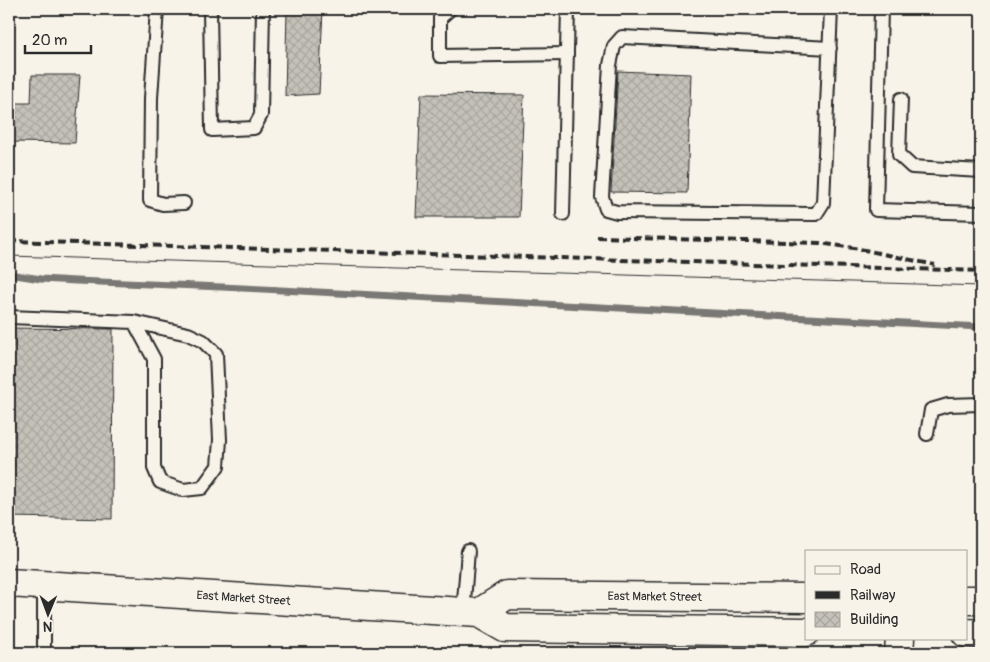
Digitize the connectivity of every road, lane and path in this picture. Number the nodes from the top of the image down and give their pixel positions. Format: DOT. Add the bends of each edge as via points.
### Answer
graph roads {
  1 [pos="157,9"];
  2 [pos="210,9"];
  3 [pos="263,9"];
  4 [pos="450,9"];
  5 [pos="568,9"];
  6 [pos="831,9"];
  7 [pos="881,9"];
  8 [pos="830,48"];
  9 [pos="567,54"];
  10 [pos="900,99"];
  11 [pos="981,171"];
  12 [pos="184,203"];
  13 [pos="563,214"];
  14 [pos="981,214"];
  15 [pos="9,317"];
  16 [pos="134,322"];
  17 [pos="981,404"];
  18 [pos="927,434"];
  19 [pos="468,551"];
  20 [pos="9,584"];
  21 [pos="44,584"];
  22 [pos="805,598"];
  23 [pos="968,600"];
  24 [pos="981,600"];
  25 [pos="471,614"];
  26 [pos="805,632"];
  27 [pos="968,633"];
  28 [pos="981,634"];
  29 [pos="900,640"];
  30 [pos="44,653"];
  31 [pos="899,653"];
  1 -- 12 [label="lane" via="151,98 150,200 163,204"];
  2 -- 3 [label="lane" via="212,130 254,128 261,115"];
  4 -- 9 [label="lane" via="440,18 440,56"];
  5 -- 9 [label="lane"];
  6 -- 8 [label="lane"];
  7 -- 14 [label="lane" via="876,210"];
  8 -- 8 [label="lane" via="823,204 816,214 617,212 606,209 602,197 610,64 614,46 622,37"];
  9 -- 13 [label="lane"];
  10 -- 11 [label="lane" via="899,155 912,167"];
  15 -- 16 [label="lane"];
  16 -- 16 [label="lane" via="154,359 154,468 160,482 183,490 202,488 218,466 216,354 203,341 188,334"];
  17 -- 18 [label="lane" via="948,405 931,410"];
  19 -- 25 [label="lane"];
  20 -- 21 [label="main road, East Market Street"];
  21 -- 25 [label="main road, East Market Street"];
  21 -- 30 [label="lane"];
  22 -- 25 [label="main road, East Market Street" via="507,595"];
  23 -- 24 [label="main road"];
  25 -- 26 [label="main road, East Market Street" via="505,628"];
  27 -- 28 [label="main road"];
  29 -- 31 [label="main road"];
}
